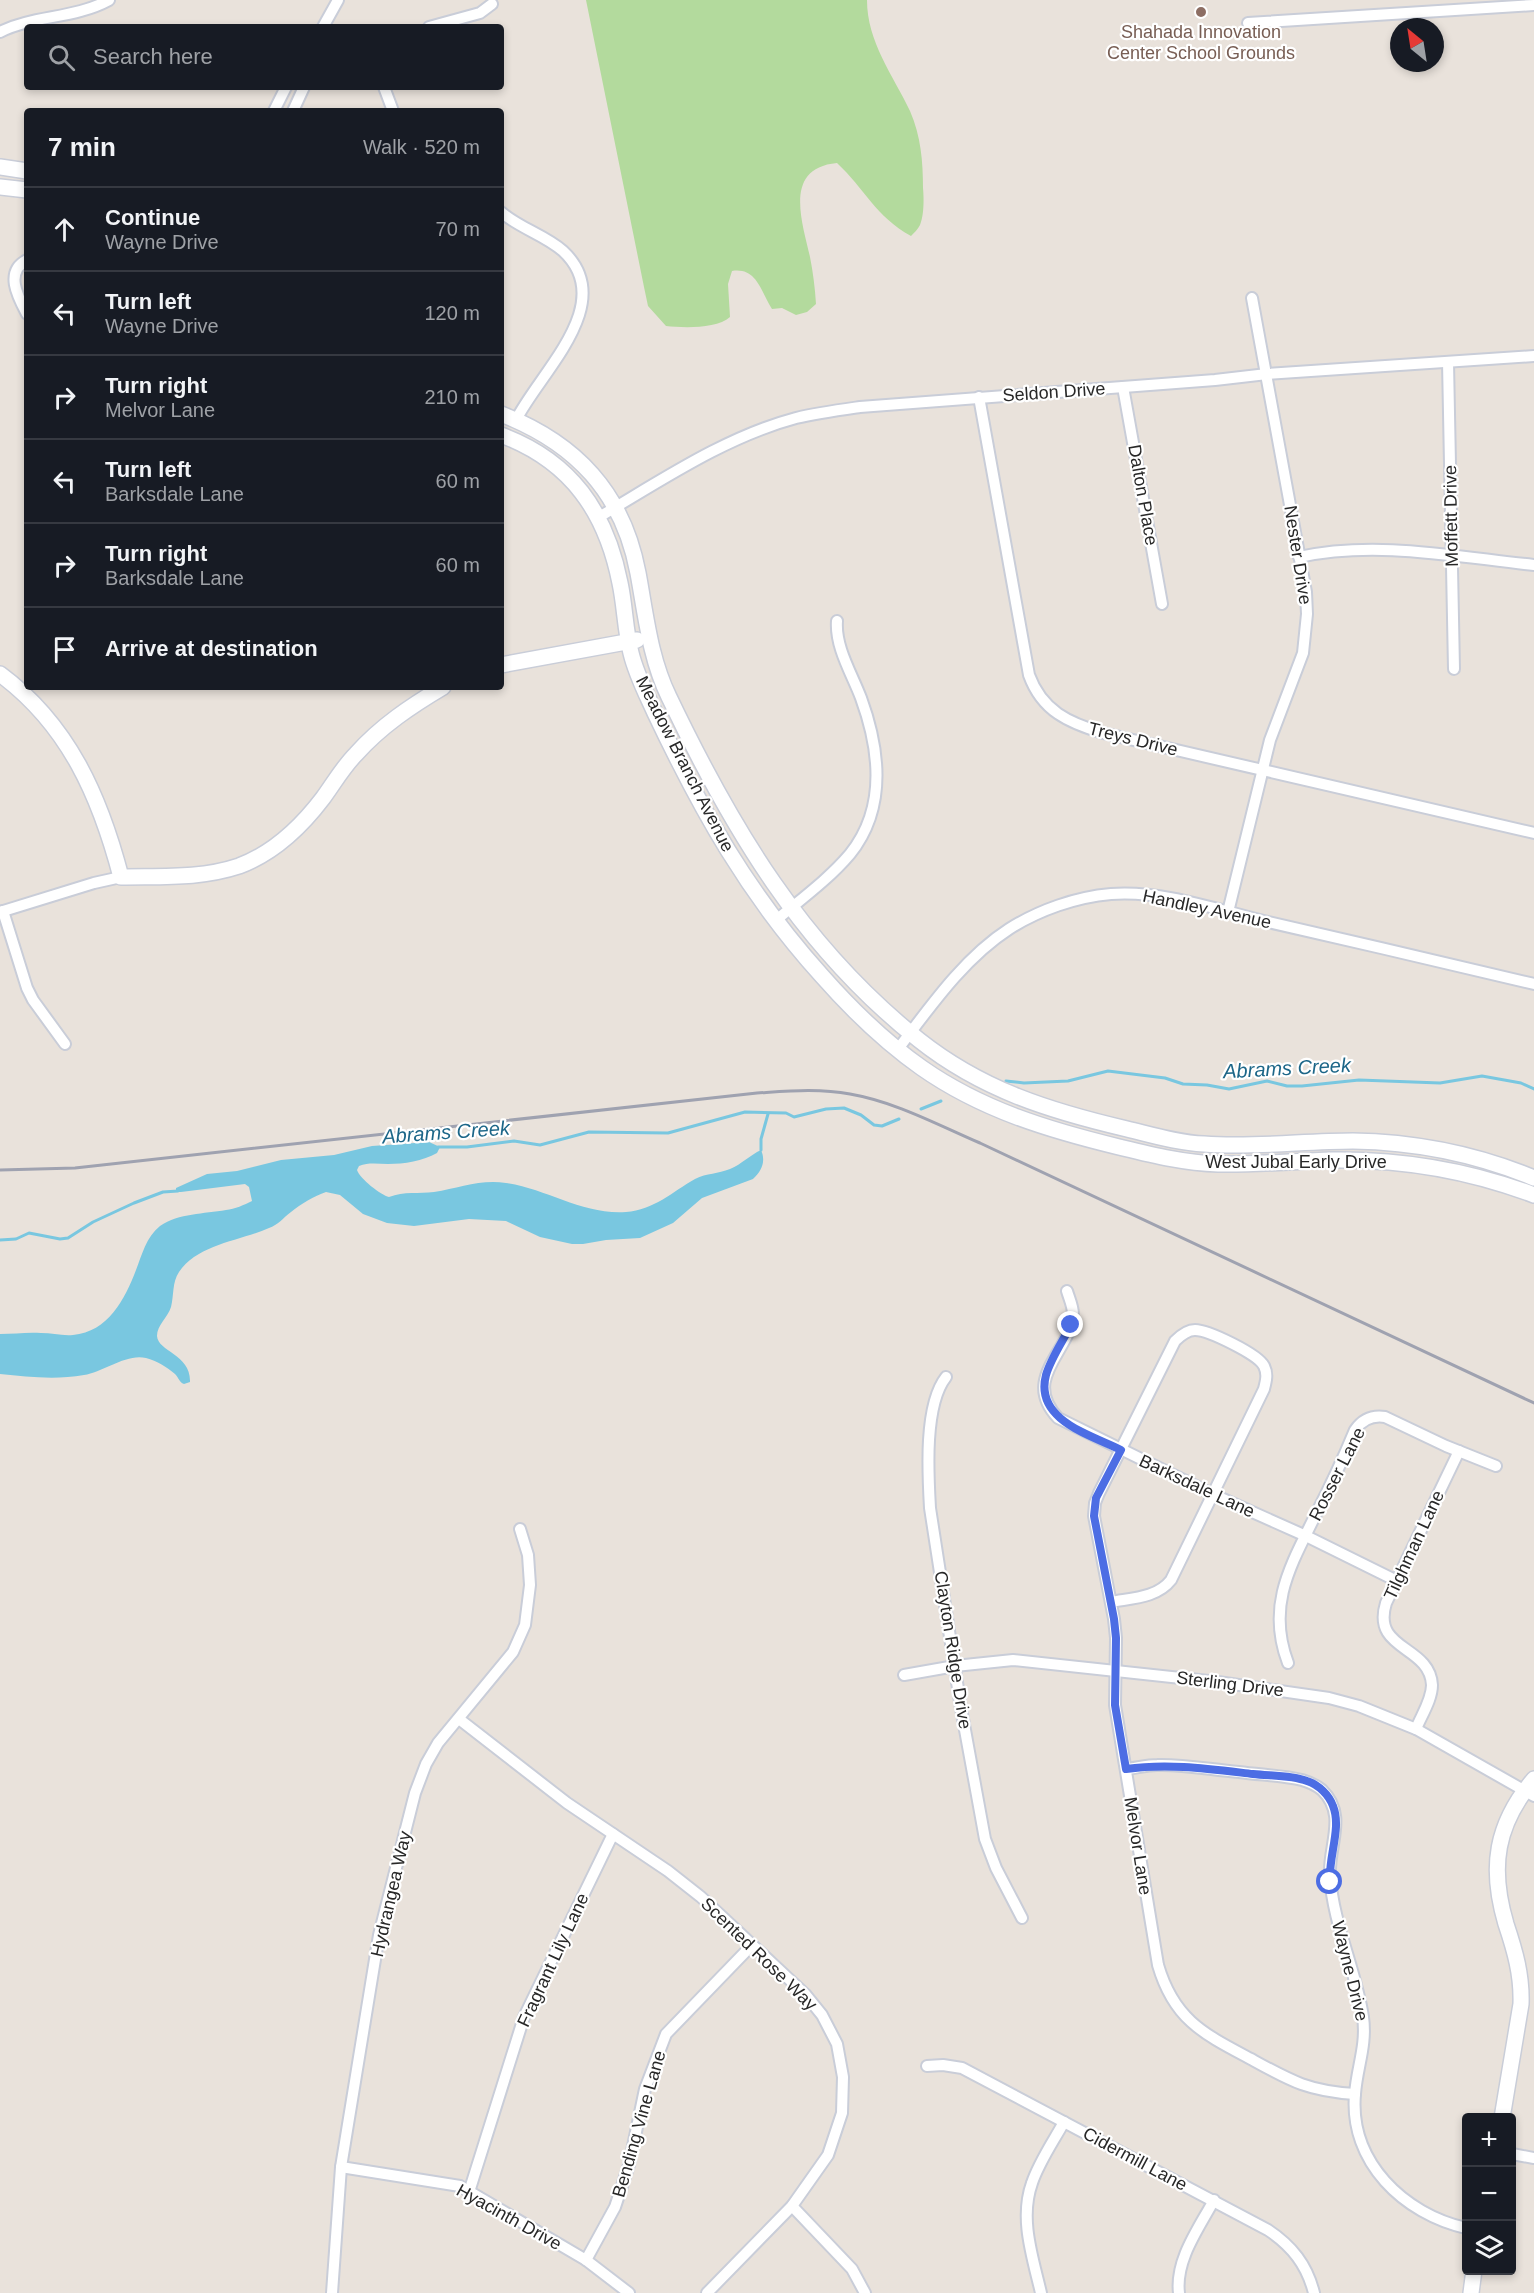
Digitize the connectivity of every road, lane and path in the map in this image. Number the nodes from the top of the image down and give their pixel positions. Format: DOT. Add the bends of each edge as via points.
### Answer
graph roads {
  1 [pos="109,0"];
  2 [pos="338,0"];
  3 [pos="492,4"];
  4 [pos="1534,5"];
  5 [pos="1248,23"];
  6 [pos="325,24"];
  7 [pos="440,24"];
  8 [pos="0,32"];
  9 [pos="284,90"];
  10 [pos="303,90"];
  11 [pos="385,90"];
  12 [pos="276,108"];
  13 [pos="294,108"];
  14 [pos="392,108"];
  15 [pos="0,167"];
  16 [pos="24,171"];
  17 [pos="0,187"];
  18 [pos="24,190"];
  19 [pos="504,214"];
  20 [pos="24,262"];
  21 [pos="1252,298"];
  22 [pos="24,308"];
  23 [pos="1534,356"];
  24 [pos="1448,362"];
  25 [pos="1267,374"];
  26 [pos="1123,387"];
  27 [pos="979,397"];
  28 [pos="508,417"];
  29 [pos="504,436"];
  30 [pos="616,507"];
  31 [pos="599,517"];
  32 [pos="1452,556"];
  33 [pos="1299,557"];
  34 [pos="1534,565"];
  35 [pos="1162,604"];
  36 [pos="837,621"];
  37 [pos="649,639"];
  38 [pos="629,642"];
  39 [pos="504,664"];
  40 [pos="1454,669"];
  41 [pos="0,674"];
  42 [pos="438,690"];
  43 [pos="1262,769"];
  44 [pos="1534,833"];
  45 [pos="121,877"];
  46 [pos="790,908"];
  47 [pos="2,912"];
  48 [pos="1228,912"];
  49 [pos="775,921"];
  50 [pos="1534,984"];
  51 [pos="910,1033"];
  52 [pos="65,1044"];
  53 [pos="898,1049"];
  54 [pos="1534,1178"];
  55 [pos="1534,1196"];
  56 [pos="1066,1291"];
  57 [pos="946,1377"];
  58 [pos="1121,1450"];
  59 [pos="1459,1450"];
  60 [pos="1496,1466"];
  61 [pos="1212,1494"];
  62 [pos="520,1528"];
  63 [pos="1306,1536"];
  64 [pos="1397,1581"];
  65 [pos="1111,1602"];
  66 [pos="1288,1663"];
  67 [pos="955,1666"];
  68 [pos="1115,1671"];
  69 [pos="904,1675"];
  70 [pos="459,1719"];
  71 [pos="1416,1729"];
  72 [pos="1126,1769"];
  73 [pos="1531,1788"];
  74 [pos="613,1834"];
  75 [pos="1022,1918"];
  76 [pos="752,1945"];
  77 [pos="927,2066"];
  78 [pos="1355,2094"];
  79 [pos="1503,2113"];
  80 [pos="1064,2122"];
  81 [pos="1516,2155"];
  82 [pos="1534,2158"];
  83 [pos="340,2167"];
  84 [pos="470,2192"];
  85 [pos="1214,2200"];
  86 [pos="792,2206"];
  87 [pos="1462,2226"];
  88 [pos="586,2260"];
  89 [pos="1473,2275"];
  90 [pos="332,2293"];
  91 [pos="629,2293"];
  92 [pos="706,2293"];
  93 [pos="865,2293"];
  94 [pos="1041,2293"];
  95 [pos="1179,2293"];
  96 [pos="1314,2293"];
  97 [pos="1471,2293"];
  1 -- 8 [label="street" via="83,11 28,21"];
  2 -- 6 [label="street"];
  3 -- 7 [label="street" via="480,13"];
  4 -- 5 [label="street"];
  9 -- 12 [label="street"];
  10 -- 13 [label="street"];
  11 -- 14 [label="street"];
  15 -- 16 [label="main road"];
  17 -- 18 [label="main road"];
  19 -- 28 [label="street" via="565,253 584,293 573,331 527,398"];
  20 -- 22 [label="street" via="14,278"];
  21 -- 25 [label="street, Nester Drive"];
  23 -- 24 [label="street, Seldon Drive"];
  24 -- 25 [label="street, Seldon Drive"];
  24 -- 32 [label="street, Moffett Drive"];
  25 -- 26 [label="street, Seldon Drive"];
  25 -- 33 [label="street, Nester Drive"];
  26 -- 27 [label="street, Seldon Drive"];
  26 -- 35 [label="street, Dalton Place"];
  27 -- 30 [label="street, Seldon Drive" via="860,407 796,418 710,452"];
  27 -- 43 [label="street, Treys Drive" via="1029,675 1042,701 1062,718 1082,727"];
  28 -- 30 [label="main road, Meadow Branch Avenue" via="551,438 574,455"];
  29 -- 31 [label="main road, Meadow Branch Avenue" via="548,459 578,487"];
  30 -- 31 [label="street, Seldon Drive"];
  30 -- 37 [label="main road, Meadow Branch Avenue" via="635,559"];
  31 -- 38 [label="main road, Meadow Branch Avenue" via="614,556"];
  32 -- 33 [label="street" via="1362,549"];
  32 -- 34 [label="street"];
  32 -- 40 [label="street, Moffett Drive"];
  33 -- 43 [label="street, Nester Drive" via="1306,592 1306,640"];
  36 -- 46 [label="street" via="839,642 874,739 875,796 851,853"];
  37 -- 38 [label="main road"];
  37 -- 46 [label="main road, Meadow Branch Avenue" via="668,694 724,806"];
  38 -- 39 [label="main road"];
  38 -- 49 [label="main road, Meadow Branch Avenue" via="640,681 700,805"];
  41 -- 45 [label="main road" via="30,699 73,753 103,816"];
  42 -- 45 [label="main road" via="374,736 355,754 307,819 263,854 238,866 206,874"];
  43 -- 44 [label="street, Treys Drive"];
  43 -- 48 [label="street, Nester Drive"];
  45 -- 47 [label="street"];
  46 -- 49 [label="street"];
  46 -- 51 [label="main road, Meadow Branch Avenue" via="843,970"];
  47 -- 52 [label="street" via="27,988"];
  48 -- 50 [label="street, Handley Avenue"];
  48 -- 51 [label="street, Handley Avenue" via="1134,894 1089,897 1046,910 1010,928 983,949"];
  49 -- 53 [label="main road, Meadow Branch Avenue" via="837,993"];
  51 -- 53 [label="street, Handley Avenue"];
  51 -- 54 [label="main road, West Jubal Early Drive" via="959,1068 1011,1095 1063,1114 1158,1137 1206,1144 1401,1143 1462,1153"];
  53 -- 55 [label="main road, West Jubal Early Drive" via="936,1077 1008,1115 1062,1133 1159,1156 1221,1164 1405,1162 1479,1177"];
  56 -- 58 [label="street, Barksdale Lane" via="1072,1305 1071,1325 1047,1372 1046,1398 1065,1423"];
  57 -- 67 [label="street, Clayton Ridge Drive" via="932,1411 929,1479 930,1508"];
  58 -- 61 [label="street, Barksdale Lane"];
  58 -- 61 [label="street, Melvor Lane" via="1178,1337 1195,1330 1227,1342 1259,1359 1266,1379"];
  58 -- 65 [label="street, Melvor Lane" via="1096,1498 1094,1510"];
  59 -- 60 [label="street, Rosser Lane"];
  59 -- 63 [label="street, Rosser Lane" via="1385,1417 1366,1419 1355,1431"];
  59 -- 64 [label="street, Tilghman Lane"];
  61 -- 63 [label="street, Barksdale Lane"];
  61 -- 65 [label="street, Melvor Lane" via="1168,1584 1152,1594"];
  62 -- 70 [label="street, Hydrangea Way" via="528,1555 530,1585 525,1625 513,1652"];
  63 -- 64 [label="street, Barksdale Lane"];
  63 -- 66 [label="street, Rosser Lane" via="1288,1572 1280,1601 1280,1637"];
  64 -- 71 [label="street, Tilghman Lane" via="1384,1607 1384,1624 1396,1643 1424,1663 1432,1685"];
  65 -- 68 [label="street, Melvor Lane"];
  67 -- 68 [label="street, Sterling Drive" via="1013,1660"];
  67 -- 69 [label="street, Sterling Drive"];
  67 -- 75 [label="street, Clayton Ridge Drive" via="985,1839"];
  68 -- 71 [label="street, Sterling Drive" via="1318,1696 1359,1706"];
  68 -- 72 [label="street, Melvor Lane" via="1115,1705"];
  70 -- 74 [label="street, Scented Rose Way" via="522,1770"];
  70 -- 83 [label="street, Hydrangea Way" via="438,1743 415,1793 379,1935"];
  71 -- 73 [label="street, Sterling Drive"];
  72 -- 78 [label="street, Melvor Lane" via="1158,1965 1175,2003 1203,2033 1294,2082 1314,2090"];
  72 -- 78 [label="street, Wayne Drive" via="1171,1765 1288,1777 1315,1785 1333,1804 1336,1824 1330,1864 1331,1891 1365,2030"];
  73 -- 79 [label="main road" via="1505,1824 1497,1859 1500,1901 1522,1992"];
  74 -- 76 [label="street, Scented Rose Way" via="701,1897"];
  74 -- 84 [label="street, Fragrant Lily Lane" via="524,2017"];
  76 -- 86 [label="street, Scented Rose Way" via="822,2015 837,2044 843,2077 842,2113 828,2155"];
  76 -- 88 [label="street, Bending Vine Lane" via="666,2034 645,2089 629,2165 615,2207"];
  77 -- 80 [label="street, Cidermill Lane" via="962,2068"];
  78 -- 87 [label="street, Wayne Drive" via="1362,2144 1378,2174 1405,2199 1441,2220"];
  80 -- 85 [label="street, Cidermill Lane"];
  80 -- 94 [label="street" via="1036,2174 1027,2206"];
  81 -- 82 [label="street"];
  83 -- 84 [label="street, Hyacinth Drive" via="460,2186"];
  83 -- 90 [label="street, Hydrangea Way"];
  84 -- 88 [label="street, Hyacinth Drive"];
  85 -- 95 [label="street" via="1182,2261"];
  85 -- 96 [label="street, Cidermill Lane" via="1285,2242 1306,2270"];
  86 -- 92 [label="street, Scented Rose Way"];
  86 -- 93 [label="street" via="852,2270"];
  88 -- 91 [label="street, Hyacinth Drive"];
  89 -- 97 [label="main road"];
}
